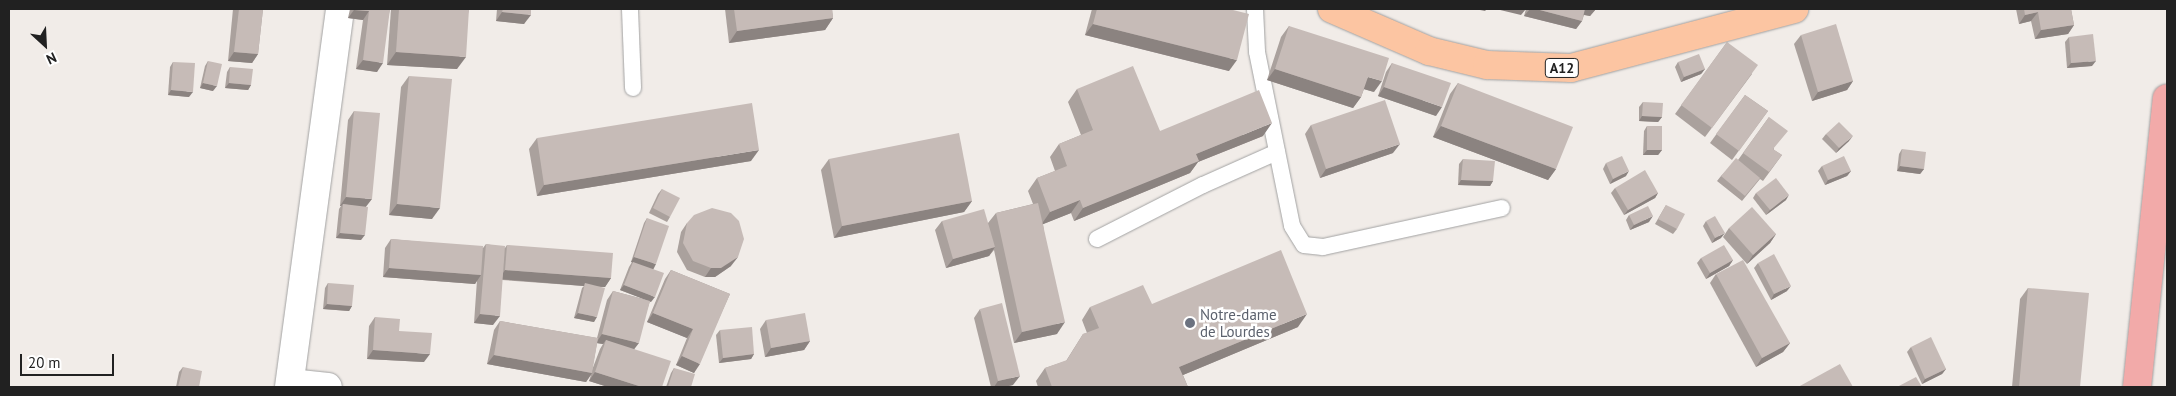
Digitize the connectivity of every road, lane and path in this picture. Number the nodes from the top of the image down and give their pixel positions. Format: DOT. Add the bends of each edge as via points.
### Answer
graph roads {
  1 [pos="340,9"];
  2 [pos="630,9"];
  3 [pos="1255,9"];
  4 [pos="1332,9"];
  5 [pos="1794,9"];
  6 [pos="634,88"];
  7 [pos="2167,99"];
  8 [pos="1277,152"];
  9 [pos="1502,208"];
  10 [pos="1097,239"];
  11 [pos="289,385"];
  12 [pos="328,387"];
  13 [pos="2137,387"];
  1 -- 11 [label="street"];
  2 -- 6 [label="lane"];
  3 -- 8 [label="lane" via="1257,52"];
  4 -- 5 [label="main road, A12" via="1429,51 1487,65 1571,68"];
  7 -- 13 [label="highway"];
  8 -- 9 [label="lane" via="1292,226 1304,245 1323,247"];
  8 -- 10 [label="lane"];
  11 -- 12 [label="street"];
}
